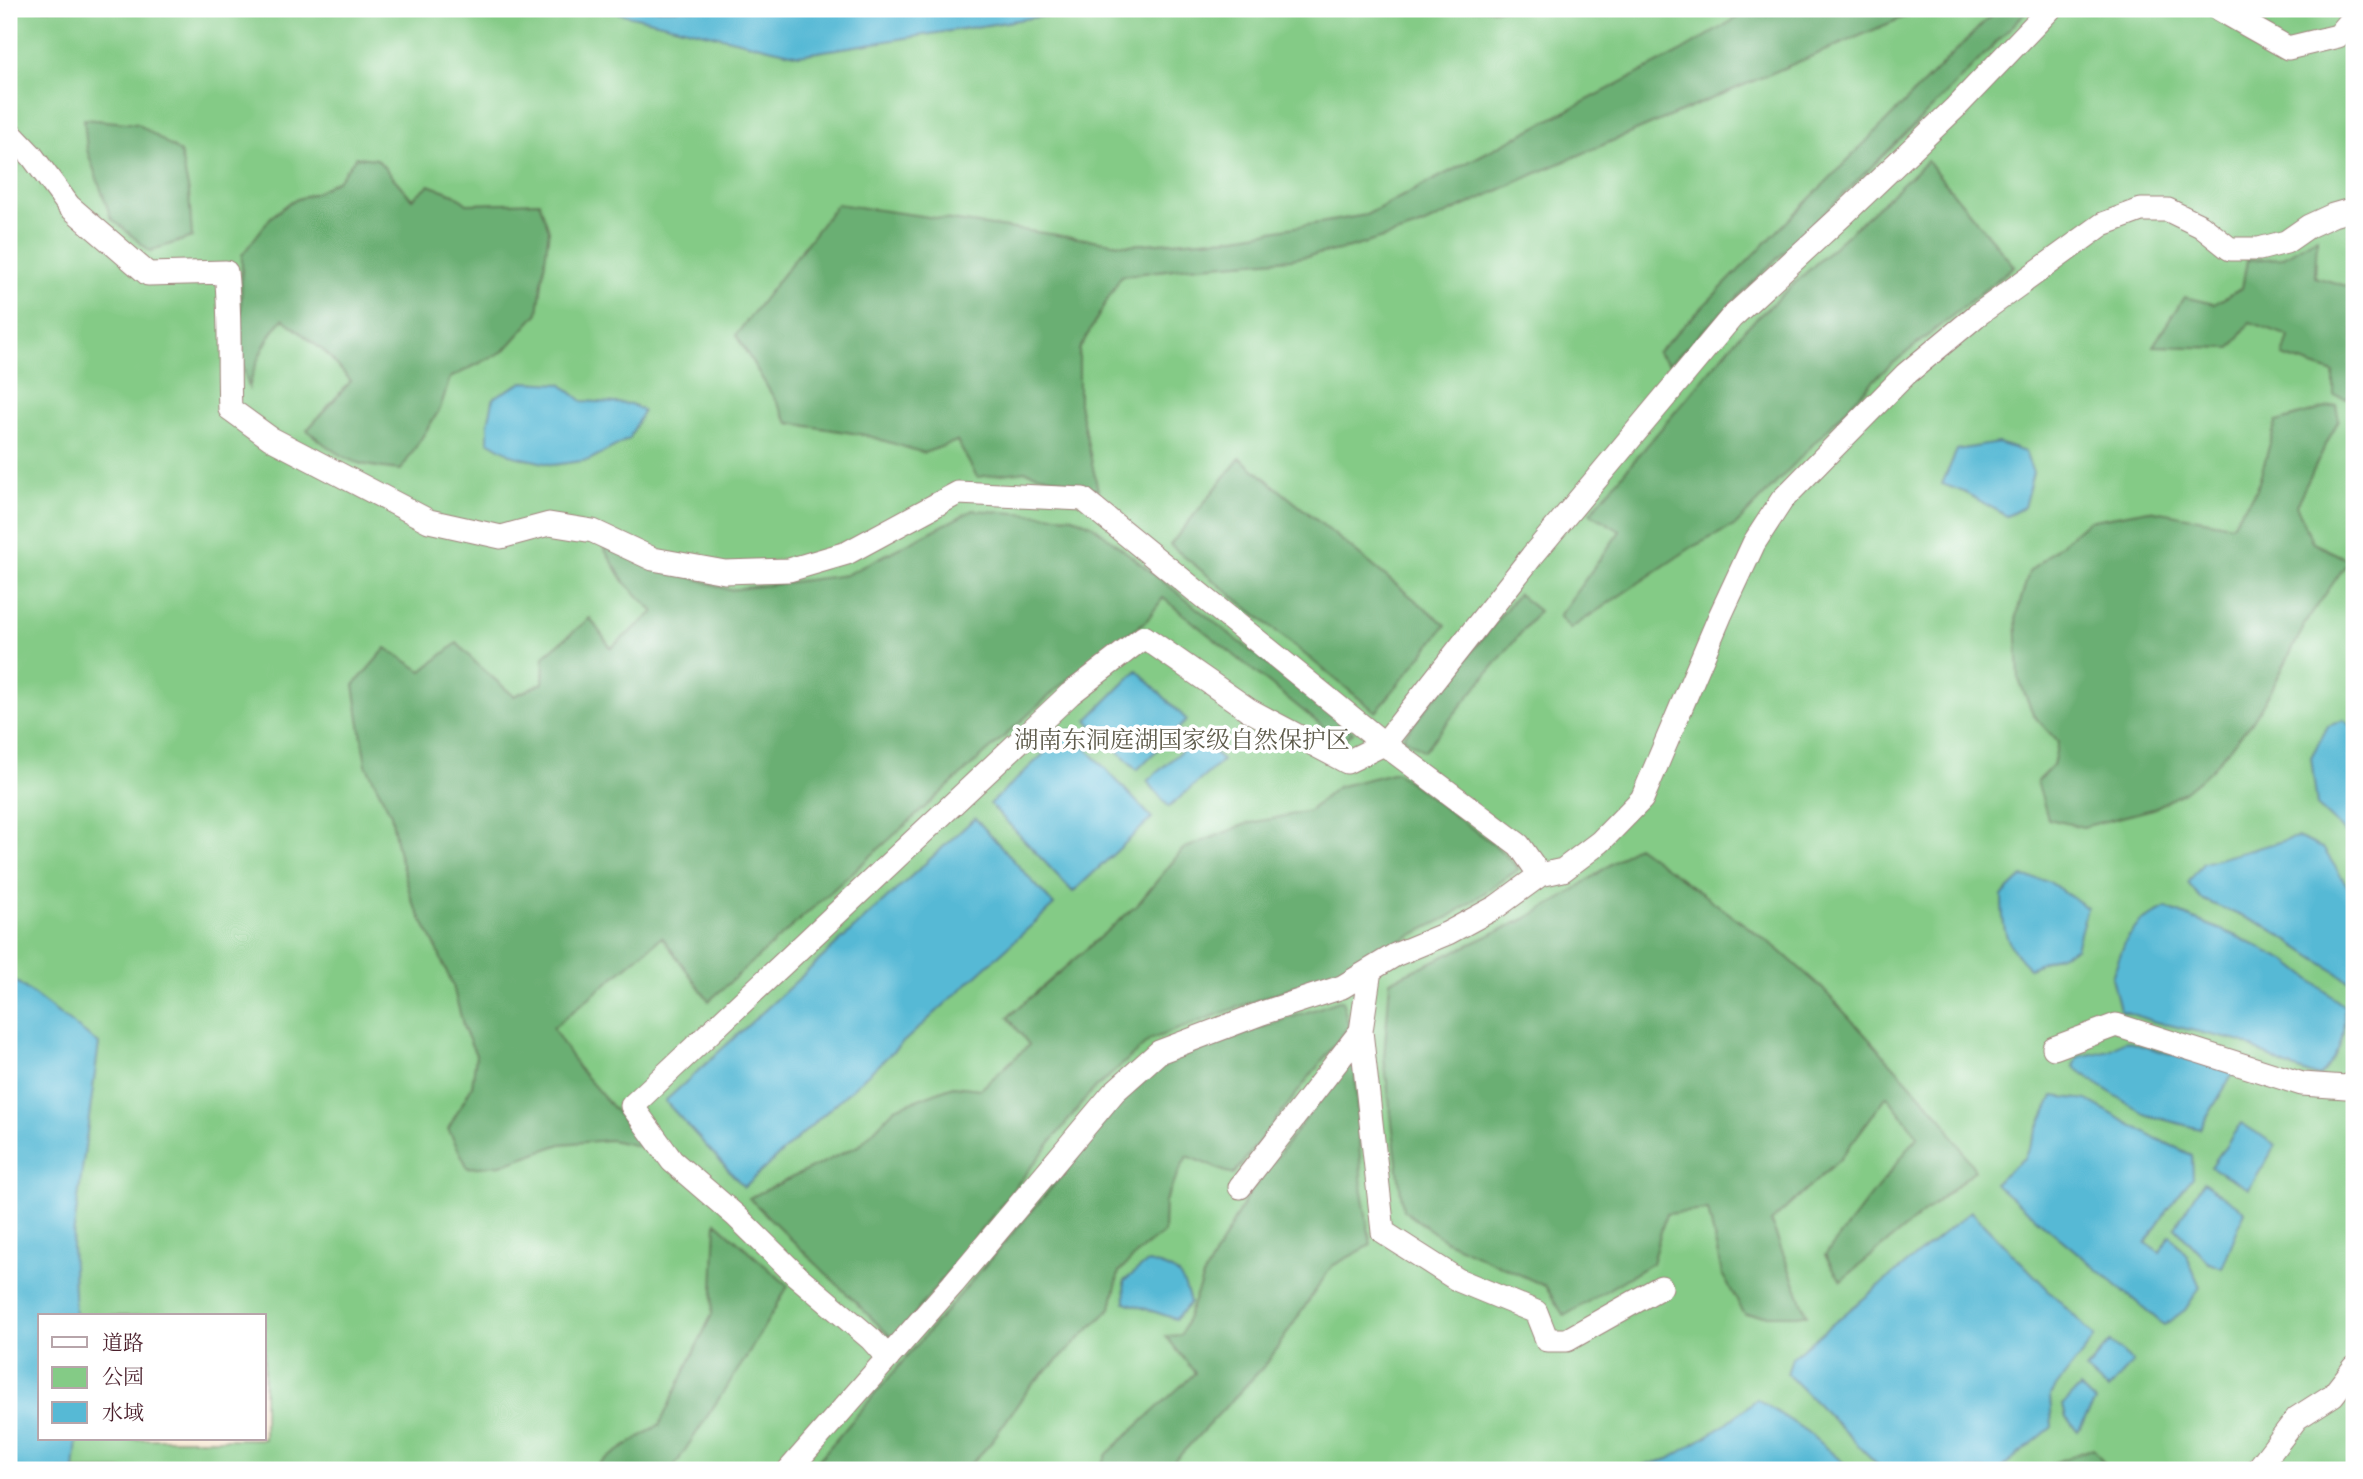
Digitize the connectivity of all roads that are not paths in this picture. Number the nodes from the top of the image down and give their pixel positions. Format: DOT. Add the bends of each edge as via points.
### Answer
graph roads {
  1 [pos="2050,9"];
  2 [pos="2228,11"];
  3 [pos="2354,17"];
  4 [pos="9,132"];
  5 [pos="2354,209"];
  6 [pos="1384,744"];
  7 [pos="1540,875"];
  8 [pos="1370,970"];
  9 [pos="1361,1031"];
  10 [pos="2054,1048"];
  11 [pos="2354,1083"];
  12 [pos="1240,1187"];
  13 [pos="1661,1287"];
  14 [pos="888,1358"];
  15 [pos="2354,1367"];
  16 [pos="789,1470"];
  17 [pos="2257,1470"];
  1 -- 6 [label="street" via="1956,107 1731,317 1532,556"];
  2 -- 3 [label="street" via="2288,48 2338,37"];
  4 -- 6 [label="street" via="69,206 148,274 226,272 230,409 270,438 429,521 501,537 549,524 593,531 653,559 726,572 789,570 846,553 958,493 1083,499"];
  5 -- 7 [label="street" via="2309,226 2286,242 2259,249 2230,249 2201,226 2168,210 2141,210 2103,225 1976,316 1906,374 1782,500 1754,543 1642,799 1600,842 1563,870"];
  6 -- 7 [label="street" via="1520,845"];
  6 -- 14 [label="street" via="1348,762 1249,710 1144,637 1070,694 632,1106 672,1161"];
  7 -- 8 [label="street" via="1496,907"];
  8 -- 9 [label="street"];
  8 -- 14 [label="street" via="1342,987 1159,1052 1114,1092"];
  9 -- 12 [label="street"];
  9 -- 13 [label="street" via="1382,1232 1458,1280 1536,1312 1547,1340 1567,1340"];
  10 -- 11 [label="street" via="2116,1025 2302,1084 2346,1087"];
  14 -- 16 [label="street"];
  15 -- 17 [label="street" via="2333,1395 2297,1418"];
}
